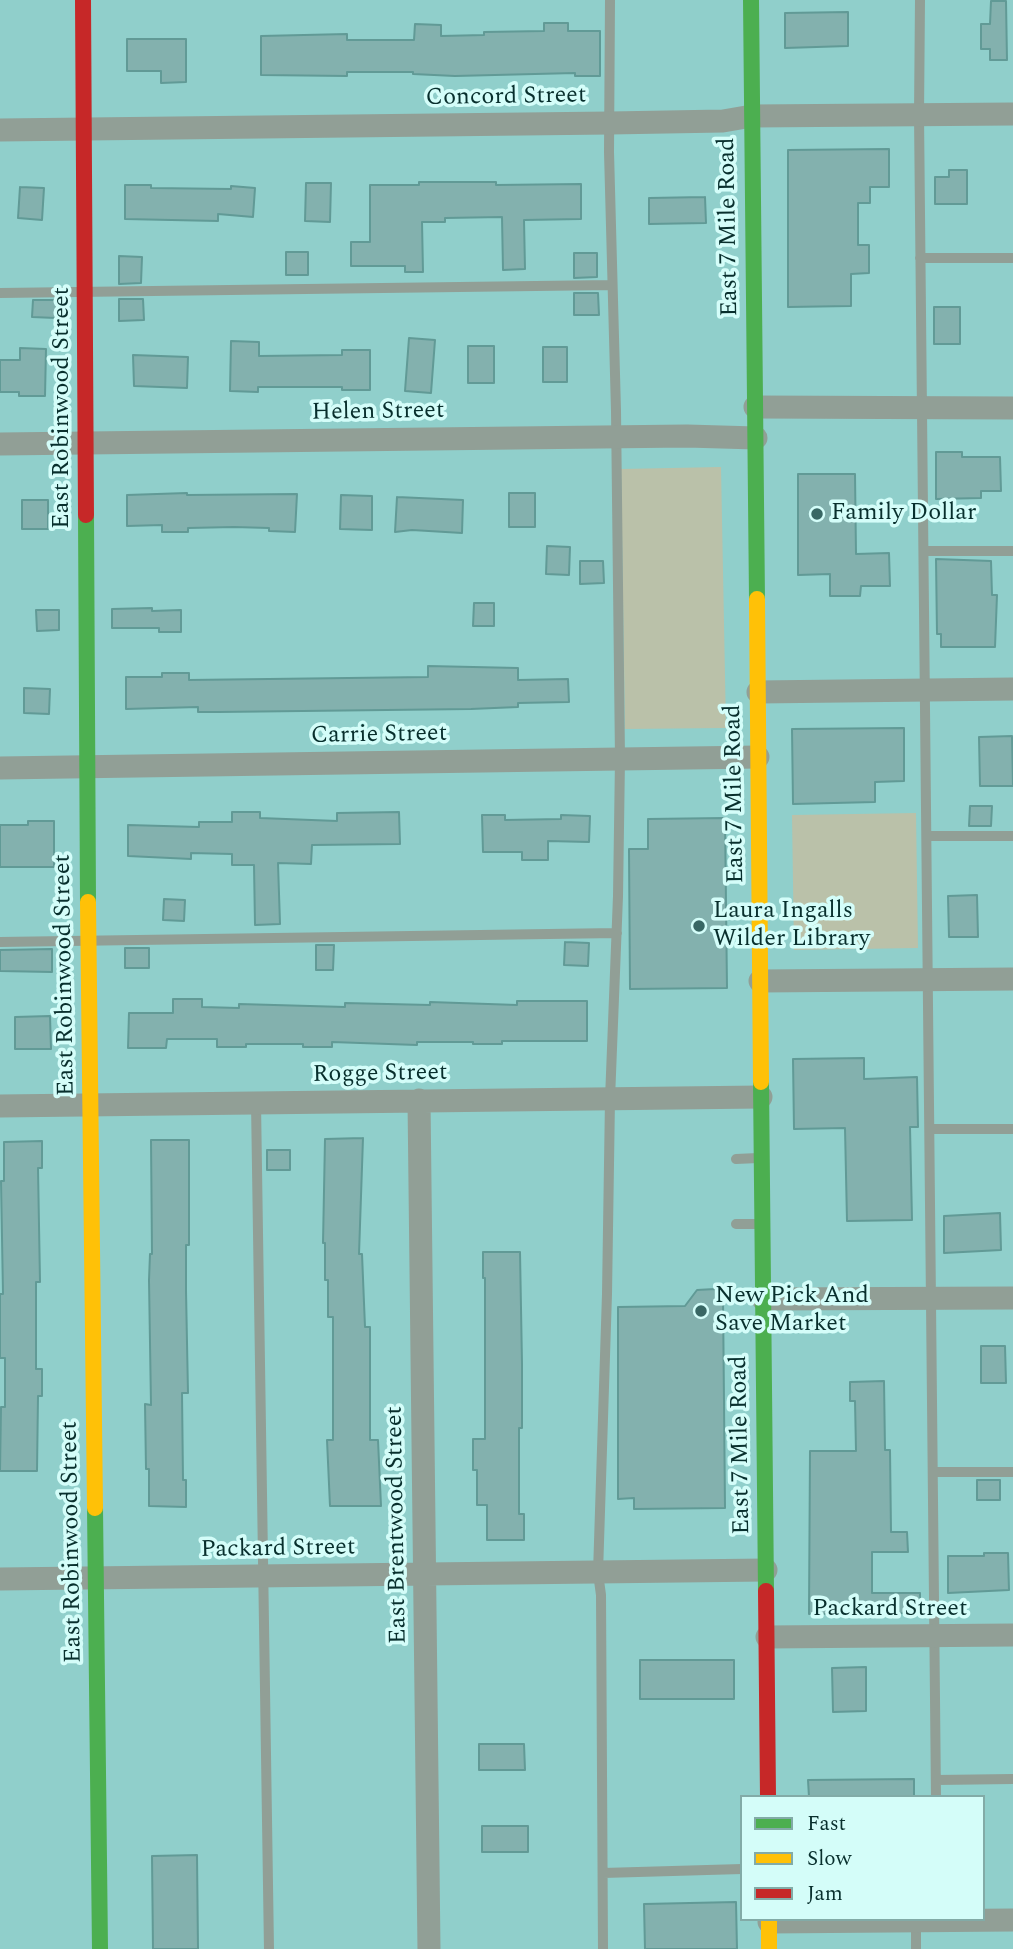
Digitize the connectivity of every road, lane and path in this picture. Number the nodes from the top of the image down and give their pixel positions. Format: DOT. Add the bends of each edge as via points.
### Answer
graph roads {
  1 [pos="83,0"];
  2 [pos="610,0"];
  3 [pos="751,0"];
  4 [pos="920,0"];
  5 [pos="1013,114"];
  6 [pos="919,115"];
  7 [pos="752,116"];
  8 [pos="610,123"];
  9 [pos="84,129"];
  10 [pos="0,130"];
  11 [pos="920,258"];
  12 [pos="1013,258"];
  13 [pos="612,285"];
  14 [pos="85,291"];
  15 [pos="0,293"];
  16 [pos="755,407"];
  17 [pos="922,408"];
  18 [pos="1013,408"];
  19 [pos="615,437"];
  20 [pos="756,438"];
  21 [pos="86,443"];
  22 [pos="0,444"];
  23 [pos="924,551"];
  24 [pos="1013,551"];
  25 [pos="926,690"];
  26 [pos="1013,690"];
  27 [pos="758,692"];
  28 [pos="758,757"];
  29 [pos="620,759"];
  30 [pos="86,766"];
  31 [pos="0,768"];
  32 [pos="928,836"];
  33 [pos="1013,836"];
  34 [pos="617,933"];
  35 [pos="88,941"];
  36 [pos="0,942"];
  37 [pos="929,979"];
  38 [pos="1013,979"];
  39 [pos="760,981"];
  40 [pos="761,1097"];
  41 [pos="610,1099"];
  42 [pos="419,1101"];
  43 [pos="256,1102"];
  44 [pos="90,1105"];
  45 [pos="0,1106"];
  46 [pos="930,1129"];
  47 [pos="1013,1129"];
  48 [pos="761,1158"];
  49 [pos="736,1159"];
  50 [pos="762,1223"];
  51 [pos="736,1224"];
  52 [pos="932,1298"];
  53 [pos="1013,1298"];
  54 [pos="763,1299"];
  55 [pos="934,1472"];
  56 [pos="1013,1472"];
  57 [pos="766,1570"];
  58 [pos="598,1573"];
  59 [pos="425,1574"];
  60 [pos="263,1576"];
  61 [pos="97,1578"];
  62 [pos="0,1579"];
  63 [pos="1013,1635"];
  64 [pos="767,1636"];
  65 [pos="936,1636"];
  66 [pos="1013,1779"];
  67 [pos="936,1780"];
  68 [pos="768,1795"];
  69 [pos="936,1795"];
  70 [pos="740,1869"];
  71 [pos="603,1873"];
  72 [pos="985,1920"];
  73 [pos="1013,1920"];
  74 [pos="769,1921"];
  75 [pos="930,1921"];
  76 [pos="100,1949"];
  77 [pos="269,1949"];
  78 [pos="429,1949"];
  79 [pos="603,1949"];
  80 [pos="769,1949"];
  81 [pos="916,1949"];
  1 -- 9 [label="street, East Robinwood Street"];
  2 -- 8 [label="lane"];
  3 -- 7 [label="street, East 7 Mile Road"];
  4 -- 6 [label="lane"];
  5 -- 6 [label="street, Concord Street"];
  6 -- 7 [label="street, Concord Street"];
  6 -- 11 [label="lane"];
  7 -- 8 [label="street, Concord Street" via="723,121"];
  7 -- 16 [label="street, East 7 Mile Road"];
  8 -- 9 [label="street, Concord Street"];
  8 -- 13 [label="lane"];
  9 -- 10 [label="street, Concord Street"];
  9 -- 14 [label="street, East Robinwood Street"];
  11 -- 12 [label="lane"];
  11 -- 17 [label="lane"];
  13 -- 14 [label="lane"];
  13 -- 19 [label="lane"];
  14 -- 15 [label="lane"];
  14 -- 21 [label="street, East Robinwood Street"];
  16 -- 17 [label="street"];
  16 -- 20 [label="street, East 7 Mile Road"];
  17 -- 18 [label="street"];
  17 -- 23 [label="lane"];
  19 -- 20 [label="street, Helen Street"];
  19 -- 21 [label="street, Helen Street"];
  19 -- 29 [label="lane"];
  20 -- 27 [label="street, East 7 Mile Road"];
  21 -- 22 [label="street, Helen Street"];
  21 -- 30 [label="street, East Robinwood Street"];
  23 -- 24 [label="lane"];
  23 -- 25 [label="lane"];
  25 -- 26 [label="street"];
  25 -- 27 [label="street"];
  25 -- 32 [label="lane"];
  27 -- 28 [label="street, East 7 Mile Road"];
  28 -- 29 [label="street, Carrie Street"];
  28 -- 39 [label="street, East 7 Mile Road"];
  29 -- 30 [label="street, Carrie Street"];
  29 -- 34 [label="lane"];
  30 -- 31 [label="street, Carrie Street"];
  30 -- 35 [label="street, East Robinwood Street"];
  32 -- 33 [label="lane"];
  32 -- 37 [label="lane"];
  34 -- 35 [label="lane"];
  34 -- 41 [label="lane"];
  35 -- 36 [label="lane"];
  35 -- 44 [label="street, East Robinwood Street"];
  37 -- 38 [label="street"];
  37 -- 39 [label="street"];
  37 -- 46 [label="lane"];
  39 -- 40 [label="street, East 7 Mile Road"];
  40 -- 41 [label="street, Rogge Street"];
  40 -- 48 [label="street, East 7 Mile Road"];
  41 -- 42 [label="street, Rogge Street"];
  41 -- 58 [label="lane"];
  42 -- 43 [label="street, Rogge Street"];
  42 -- 59 [label="street, East Brentwood Street"];
  43 -- 44 [label="street, Rogge Street"];
  43 -- 60 [label="lane"];
  44 -- 45 [label="street, Rogge Street"];
  44 -- 61 [label="street, East Robinwood Street"];
  46 -- 47 [label="lane"];
  46 -- 52 [label="lane"];
  48 -- 49 [label="lane"];
  48 -- 50 [label="street, East 7 Mile Road"];
  50 -- 51 [label="lane"];
  50 -- 54 [label="street, East 7 Mile Road"];
  52 -- 53 [label="street"];
  52 -- 54 [label="street"];
  52 -- 55 [label="lane"];
  54 -- 57 [label="street, East 7 Mile Road"];
  55 -- 56 [label="lane"];
  55 -- 65 [label="lane"];
  57 -- 58 [label="street, Packard Street"];
  57 -- 64 [label="street, East 7 Mile Road"];
  58 -- 59 [label="street, Packard Street"];
  58 -- 71 [label="lane"];
  59 -- 60 [label="street, Packard Street"];
  59 -- 78 [label="street, East Brentwood Street"];
  60 -- 61 [label="street, Packard Street"];
  60 -- 77 [label="lane"];
  61 -- 62 [label="street, Packard Street"];
  61 -- 76 [label="street, East Robinwood Street"];
  63 -- 65 [label="street, Packard Street"];
  64 -- 65 [label="street, Packard Street"];
  64 -- 68 [label="street, East 7 Mile Road"];
  65 -- 67 [label="lane"];
  66 -- 67 [label="lane"];
  67 -- 69 [label="lane"];
  70 -- 71 [label="lane"];
  71 -- 79 [label="lane"];
  72 -- 73 [label="street"];
  74 -- 80 [label="street"];
  75 -- 81 [label="lane"];
}
